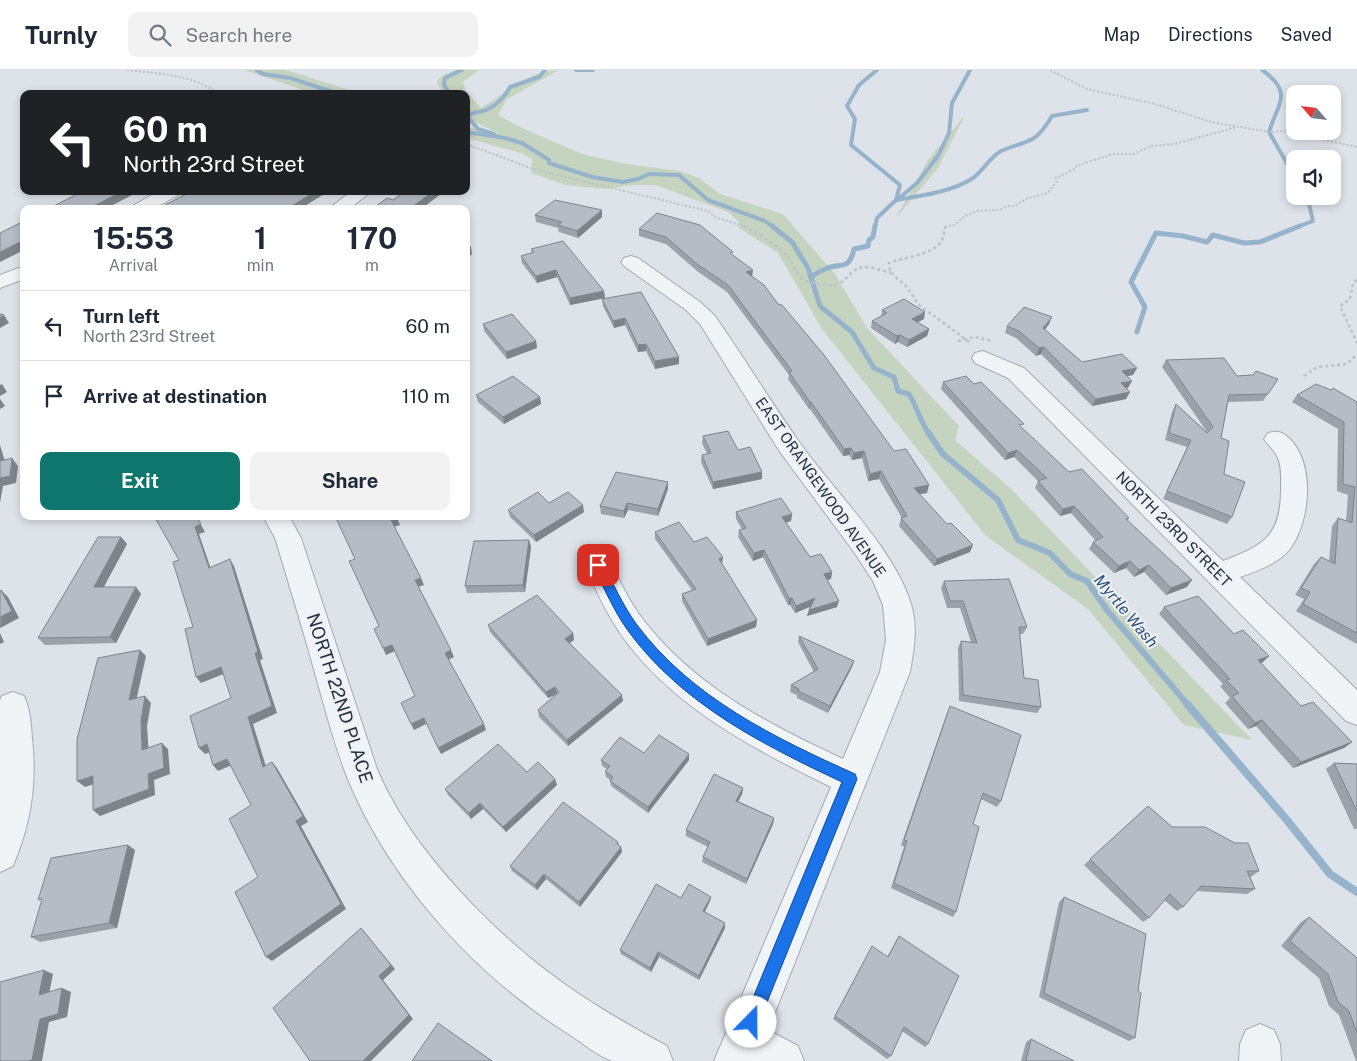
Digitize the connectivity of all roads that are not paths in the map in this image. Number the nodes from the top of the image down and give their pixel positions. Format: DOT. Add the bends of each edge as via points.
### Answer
graph roads {
  1 [pos="165,195"];
  2 [pos="358,195"];
  3 [pos="147,205"];
  4 [pos="342,205"];
  5 [pos="631,262"];
  6 [pos="20,274"];
  7 [pos="0,282"];
  8 [pos="988,350"];
  9 [pos="1276,439"];
  10 [pos="278,520"];
  11 [pos="598,565"];
  12 [pos="1220,574"];
  13 [pos="12,706"];
  14 [pos="1357,711"];
  15 [pos="850,779"];
  16 [pos="0,854"];
  17 [pos="739,1050"];
  18 [pos="652,1061"];
  19 [pos="783,1061"];
  1 -- 3 [label="street"];
  2 -- 4 [label="street"];
  5 -- 15 [label="street, EAST ORANGEWOOD AVENUE" via="708,320 789,446 886,578 897,605 901,640 894,672"];
  6 -- 7 [label="street"];
  8 -- 12 [label="street, NORTH 23RD STREET" via="1016,373"];
  9 -- 12 [label="street" via="1290,455 1294,476 1291,521 1274,549"];
  10 -- 18 [label="street, NORTH 22ND PLACE" via="298,564 362,772 393,834 445,900 496,953 583,1020"];
  11 -- 15 [label="street" via="632,628 687,685 737,721"];
  12 -- 14 [label="street, NORTH 23RD STREET"];
  13 -- 16 [label="street" via="17,743 15,807"];
  15 -- 17 [label="street, EAST ORANGEWOOD AVENUE"];
  17 -- 19 [label="street"];
}
